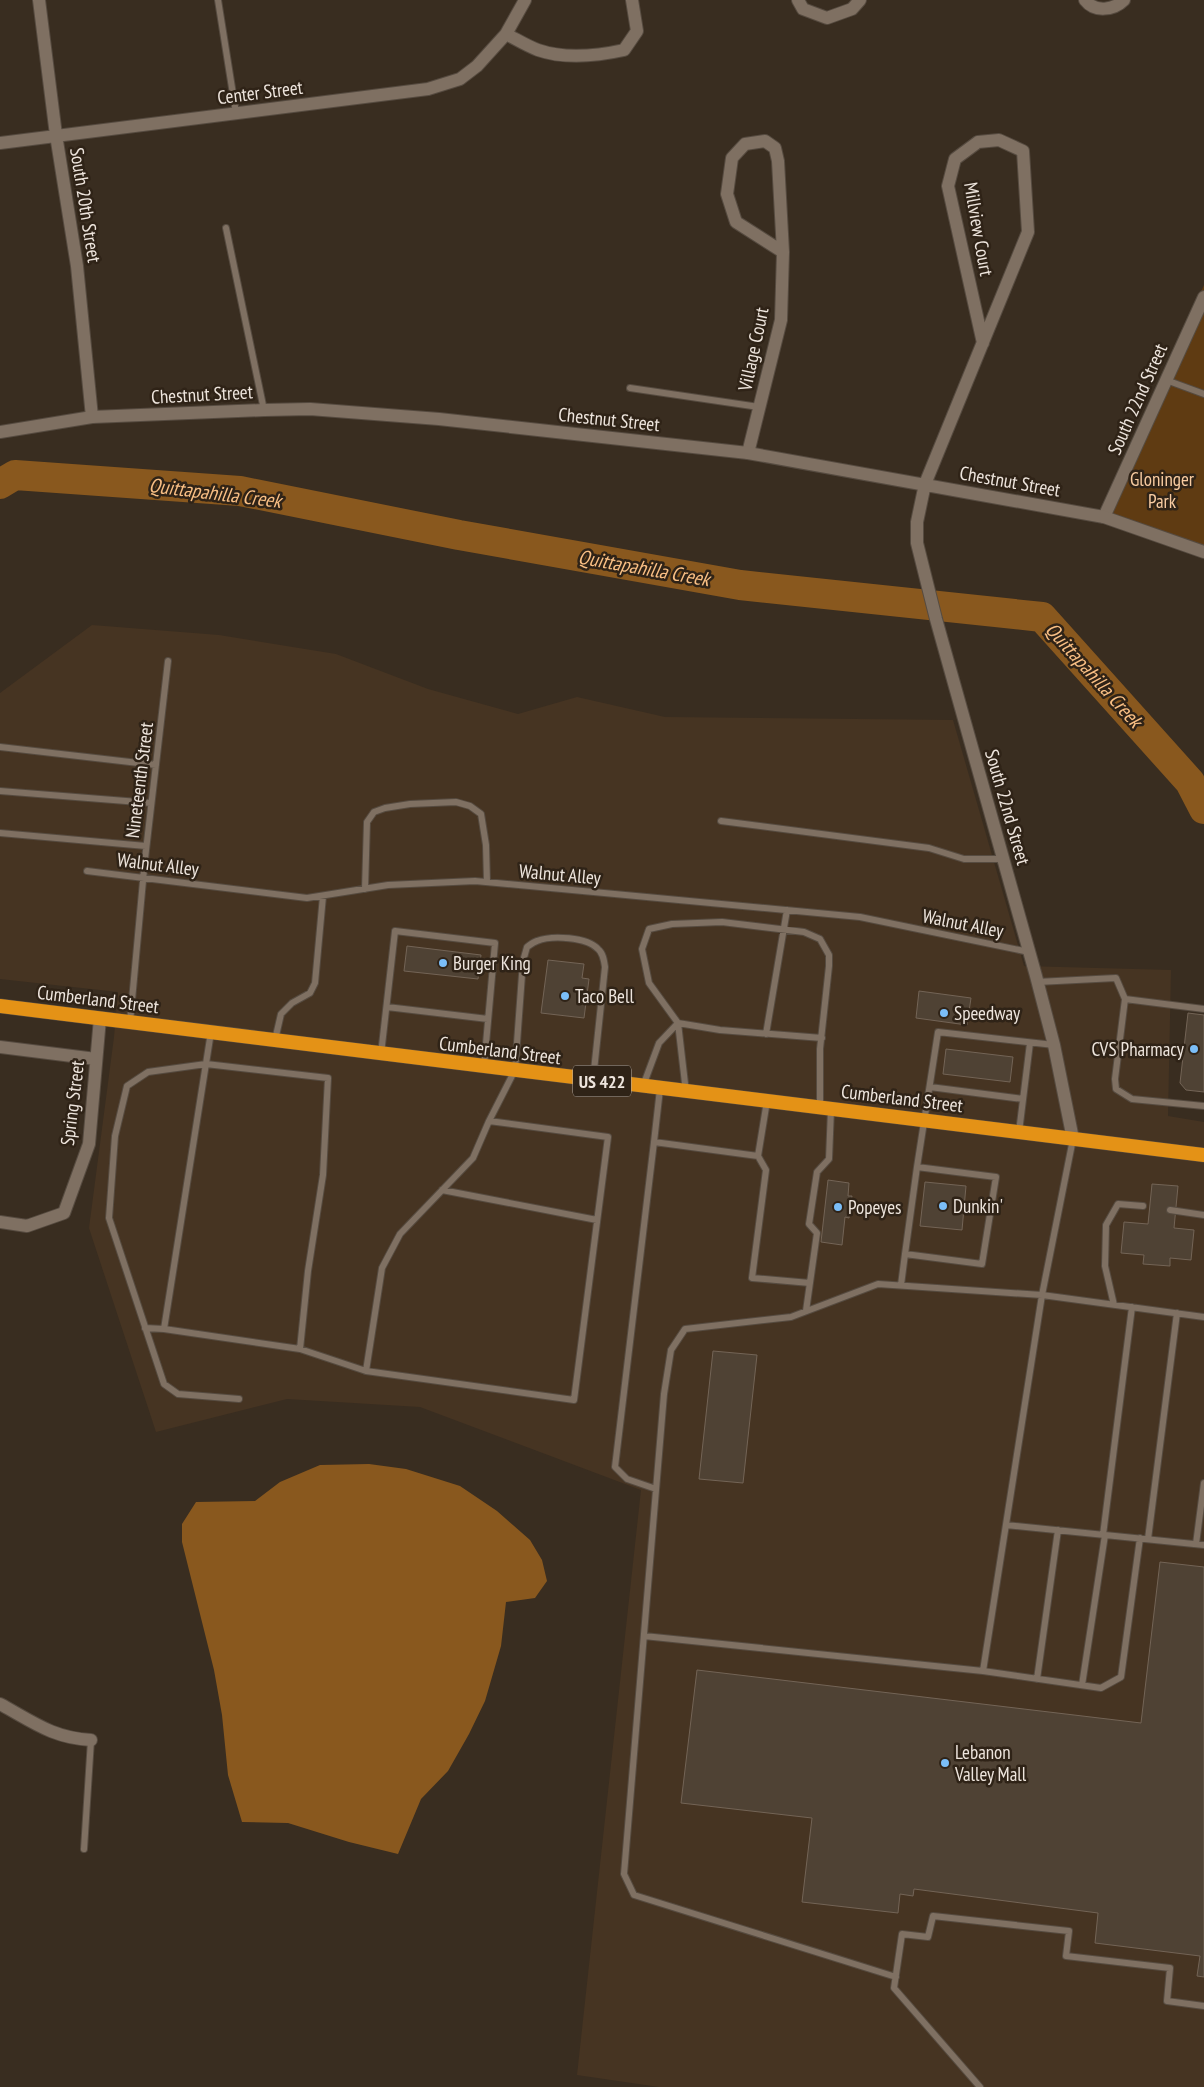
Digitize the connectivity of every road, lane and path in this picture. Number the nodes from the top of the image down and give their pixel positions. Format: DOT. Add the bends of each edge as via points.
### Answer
graph roads {
  1 [pos="39,0"];
  2 [pos="218,0"];
  3 [pos="525,0"];
  4 [pos="632,0"];
  5 [pos="798,0"];
  6 [pos="860,0"];
  7 [pos="1085,0"];
  8 [pos="1124,0"];
  9 [pos="506,34"];
  10 [pos="236,113"];
  11 [pos="56,135"];
  12 [pos="0,144"];
  13 [pos="226,228"];
  14 [pos="783,252"];
  15 [pos="1204,297"];
  16 [pos="983,343"];
  17 [pos="1166,380"];
  18 [pos="630,388"];
  19 [pos="1204,394"];
  20 [pos="759,407"];
  21 [pos="264,410"];
  22 [pos="92,417"];
  23 [pos="0,432"];
  24 [pos="748,453"];
  25 [pos="925,484"];
  26 [pos="1104,517"];
  27 [pos="1204,552"];
  28 [pos="168,661"];
  29 [pos="0,746"];
  30 [pos="156,765"];
  31 [pos="0,791"];
  32 [pos="151,804"];
  33 [pos="721,821"];
  34 [pos="0,833"];
  35 [pos="146,846"];
  36 [pos="1003,859"];
  37 [pos="87,871"];
  38 [pos="143,877"];
  39 [pos="487,882"];
  40 [pos="366,889"];
  41 [pos="323,896"];
  42 [pos="787,910"];
  43 [pos="784,930"];
  44 [pos="1029,952"];
  45 [pos="1037,982"];
  46 [pos="1125,999"];
  47 [pos="0,1006"];
  48 [pos="387,1007"];
  49 [pos="1204,1010"];
  50 [pos="100,1018"];
  51 [pos="488,1019"];
  52 [pos="130,1022"];
  53 [pos="678,1022"];
  54 [pos="211,1032"];
  55 [pos="766,1034"];
  56 [pos="822,1038"];
  57 [pos="275,1040"];
  58 [pos="1030,1043"];
  59 [pos="1054,1045"];
  60 [pos="0,1047"];
  61 [pos="381,1054"];
  62 [pos="96,1059"];
  63 [pos="206,1064"];
  64 [pos="484,1066"];
  65 [pos="515,1070"];
  66 [pos="593,1080"];
  67 [pos="643,1086"];
  68 [pos="930,1087"];
  69 [pos="660,1089"];
  70 [pos="686,1092"];
  71 [pos="1023,1098"];
  72 [pos="767,1101"];
  73 [pos="1204,1106"];
  74 [pos="825,1108"];
  75 [pos="926,1120"];
  76 [pos="489,1121"];
  77 [pos="1019,1132"];
  78 [pos="1073,1139"];
  79 [pos="654,1142"];
  80 [pos="1204,1155"];
  81 [pos="758,1156"];
  82 [pos="917,1167"];
  83 [pos="442,1190"];
  84 [pos="1144,1206"];
  85 [pos="1170,1210"];
  86 [pos="1204,1215"];
  87 [pos="597,1220"];
  88 [pos="0,1222"];
  89 [pos="905,1254"];
  90 [pos="810,1283"];
  91 [pos="902,1285"];
  92 [pos="1042,1295"];
  93 [pos="1114,1305"];
  94 [pos="1132,1307"];
  95 [pos="806,1311"];
  96 [pos="1177,1313"];
  97 [pos="1204,1317"];
  98 [pos="145,1328"];
  99 [pos="164,1329"];
  100 [pos="300,1349"];
  101 [pos="366,1371"];
  102 [pos="239,1399"];
  103 [pos="1204,1482"];
  104 [pos="656,1490"];
  105 [pos="1006,1525"];
  106 [pos="1058,1530"];
  107 [pos="1104,1535"];
  108 [pos="1140,1538"];
  109 [pos="1148,1540"];
  110 [pos="1196,1544"];
  111 [pos="1204,1545"];
  112 [pos="644,1636"];
  113 [pos="983,1671"];
  114 [pos="1038,1679"];
  115 [pos="1082,1685"];
  116 [pos="0,1704"];
  117 [pos="91,1740"];
  118 [pos="84,1849"];
  119 [pos="896,1977"];
  120 [pos="1204,2006"];
  121 [pos="980,2087"];
  1 -- 11 [label="street, South 20th Street"];
  2 -- 10 [label="lane"];
  3 -- 9 [label="street, Center Street"];
  4 -- 9 [label="street" via="637,31 624,50 598,56 574,55 538,50"];
  5 -- 6 [label="street" via="803,9 827,18 852,10"];
  7 -- 8 [label="street" via="1098,9 1117,7"];
  9 -- 10 [label="street, Center Street" via="477,66 460,79 428,89"];
  10 -- 11 [label="street, Center Street"];
  11 -- 12 [label="street, Center Street"];
  11 -- 22 [label="street, South 20th Street" via="77,266"];
  13 -- 21 [label="lane"];
  14 -- 14 [label="street, Village Court" via="776,148 765,141 745,144 732,158 727,194 736,222"];
  14 -- 20 [label="street, Village Court" via="782,320"];
  15 -- 17 [label="street, South 22nd Street"];
  16 -- 16 [label="street, Millview Court" via="948,186 956,159 978,142 999,140 1023,151 1028,232"];
  16 -- 25 [label="street, Millview Court"];
  17 -- 19 [label="lane"];
  17 -- 26 [label="street, South 22nd Street"];
  18 -- 20 [label="lane"];
  20 -- 24 [label="street, Village Court"];
  21 -- 22 [label="street, Chestnut Street"];
  21 -- 24 [label="street, Chestnut Street" via="310,409 439,419"];
  22 -- 23 [label="street, Chestnut Street"];
  24 -- 25 [label="street, Chestnut Street"];
  25 -- 26 [label="street, Chestnut Street"];
  25 -- 36 [label="street, South 22nd Street" via="917,522 917,543"];
  26 -- 27 [label="street, Chestnut Street"];
  28 -- 30 [label="lane, Nineteenth Street"];
  29 -- 30 [label="lane"];
  30 -- 32 [label="lane, Nineteenth Street"];
  31 -- 32 [label="lane"];
  32 -- 35 [label="lane, Nineteenth Street"];
  33 -- 36 [label="lane" via="929,848 964,859"];
  34 -- 35 [label="lane"];
  35 -- 38 [label="lane, Nineteenth Street"];
  36 -- 44 [label="street, South 22nd Street"];
  37 -- 38 [label="lane, Walnut Alley"];
  38 -- 41 [label="lane, Walnut Alley" via="307,898"];
  38 -- 52 [label="lane, Nineteenth Street"];
  39 -- 40 [label="lane, Walnut Alley" via="388,885"];
  39 -- 40 [label="lane" via="481,814 463,804 431,803 374,812 368,822"];
  39 -- 42 [label="lane, Walnut Alley"];
  40 -- 41 [label="lane, Walnut Alley"];
  41 -- 57 [label="lane" via="315,983 310,993 281,1014"];
  42 -- 43 [label="lane"];
  42 -- 44 [label="lane, Walnut Alley" via="860,917"];
  43 -- 53 [label="lane" via="722,922 672,924 650,929 642,949 649,983"];
  43 -- 55 [label="lane"];
  43 -- 56 [label="lane" via="804,932 820,939 829,955"];
  44 -- 45 [label="street, South 22nd Street"];
  45 -- 46 [label="lane" via="1116,978"];
  45 -- 59 [label="street, South 22nd Street"];
  46 -- 49 [label="lane"];
  46 -- 73 [label="lane" via="1116,1089 1132,1099"];
  47 -- 50 [label="highway, Cumberland Street / US 422"];
  48 -- 51 [label="lane"];
  48 -- 51 [label="lane" via="396,931 495,943"];
  48 -- 61 [label="lane"];
  50 -- 52 [label="highway, Cumberland Street / US 422"];
  50 -- 62 [label="street, Spring Street"];
  51 -- 64 [label="lane"];
  52 -- 54 [label="highway, Cumberland Street / US 422"];
  53 -- 55 [label="lane"];
  53 -- 67 [label="lane" via="659,1043"];
  53 -- 70 [label="lane"];
  54 -- 57 [label="highway, Cumberland Street / US 422"];
  54 -- 63 [label="lane"];
  55 -- 56 [label="lane"];
  56 -- 74 [label="lane"];
  57 -- 61 [label="highway, Cumberland Street / US 422"];
  58 -- 59 [label="lane"];
  58 -- 68 [label="lane" via="938,1032"];
  58 -- 71 [label="lane"];
  59 -- 78 [label="street, South 22nd Street"];
  60 -- 62 [label="street"];
  61 -- 64 [label="highway, Cumberland Street / US 422"];
  62 -- 88 [label="street, Spring Street" via="89,1144 64,1213 27,1226"];
  63 -- 98 [label="lane" via="148,1072 126,1086 116,1136 109,1218"];
  63 -- 99 [label="lane"];
  63 -- 100 [label="lane" via="328,1078 323,1175"];
  64 -- 65 [label="highway, Cumberland Street / US 422"];
  65 -- 66 [label="highway, Cumberland Street / US 422"];
  65 -- 66 [label="lane" via="520,982 527,947 551,938 577,939 600,950 605,967"];
  65 -- 76 [label="lane"];
  66 -- 67 [label="highway, Cumberland Street / US 422"];
  67 -- 69 [label="highway, Cumberland Street / US 422"];
  68 -- 71 [label="lane"];
  68 -- 75 [label="lane"];
  69 -- 70 [label="highway, Cumberland Street / US 422"];
  69 -- 79 [label="lane"];
  70 -- 72 [label="highway, Cumberland Street / US 422"];
  71 -- 77 [label="lane"];
  72 -- 74 [label="highway, Cumberland Street / US 422"];
  72 -- 81 [label="lane"];
  74 -- 75 [label="highway, Cumberland Street / US 422"];
  74 -- 90 [label="lane" via="830,1159 817,1172 809,1224 817,1233"];
  75 -- 77 [label="highway, Cumberland Street / US 422"];
  75 -- 82 [label="lane"];
  76 -- 83 [label="lane" via="473,1158"];
  76 -- 87 [label="lane" via="608,1137"];
  77 -- 78 [label="highway, Cumberland Street / US 422"];
  78 -- 80 [label="highway, Cumberland Street / US 422"];
  78 -- 92 [label="lane"];
  79 -- 81 [label="lane"];
  79 -- 104 [label="lane" via="615,1467 628,1479"];
  81 -- 90 [label="lane" via="766,1170 752,1278"];
  82 -- 89 [label="lane"];
  82 -- 89 [label="lane" via="996,1177 982,1264"];
  83 -- 87 [label="lane"];
  83 -- 101 [label="lane" via="400,1234 382,1268"];
  84 -- 93 [label="lane" via="1118,1204 1106,1225 1105,1266"];
  85 -- 86 [label="lane"];
  87 -- 101 [label="lane" via="574,1400"];
  89 -- 91 [label="lane"];
  90 -- 95 [label="lane"];
  91 -- 92 [label="lane"];
  91 -- 95 [label="lane" via="878,1284"];
  92 -- 93 [label="lane"];
  92 -- 105 [label="lane"];
  93 -- 94 [label="lane"];
  94 -- 96 [label="lane"];
  94 -- 107 [label="lane"];
  95 -- 104 [label="lane" via="791,1317 685,1329 671,1350"];
  96 -- 97 [label="lane"];
  96 -- 109 [label="lane"];
  98 -- 99 [label="lane"];
  98 -- 102 [label="lane" via="164,1384 178,1394"];
  99 -- 100 [label="lane"];
  100 -- 101 [label="lane"];
  103 -- 110 [label="lane"];
  104 -- 112 [label="lane"];
  105 -- 106 [label="lane"];
  105 -- 113 [label="lane"];
  106 -- 107 [label="lane"];
  106 -- 114 [label="lane"];
  107 -- 108 [label="lane"];
  107 -- 115 [label="lane"];
  108 -- 109 [label="lane"];
  108 -- 115 [label="lane" via="1121,1677 1101,1688"];
  109 -- 110 [label="lane"];
  110 -- 111 [label="lane"];
  112 -- 113 [label="lane"];
  112 -- 119 [label="lane" via="624,1874 634,1895"];
  113 -- 114 [label="lane"];
  114 -- 115 [label="lane"];
  116 -- 117 [label="street" via="53,1734"];
  117 -- 118 [label="lane"];
  119 -- 120 [label="lane" via="902,1934 928,1937 933,1916 1069,1931 1066,1956 1170,1968 1167,2001"];
  119 -- 121 [label="lane" via="894,1988"];
}
